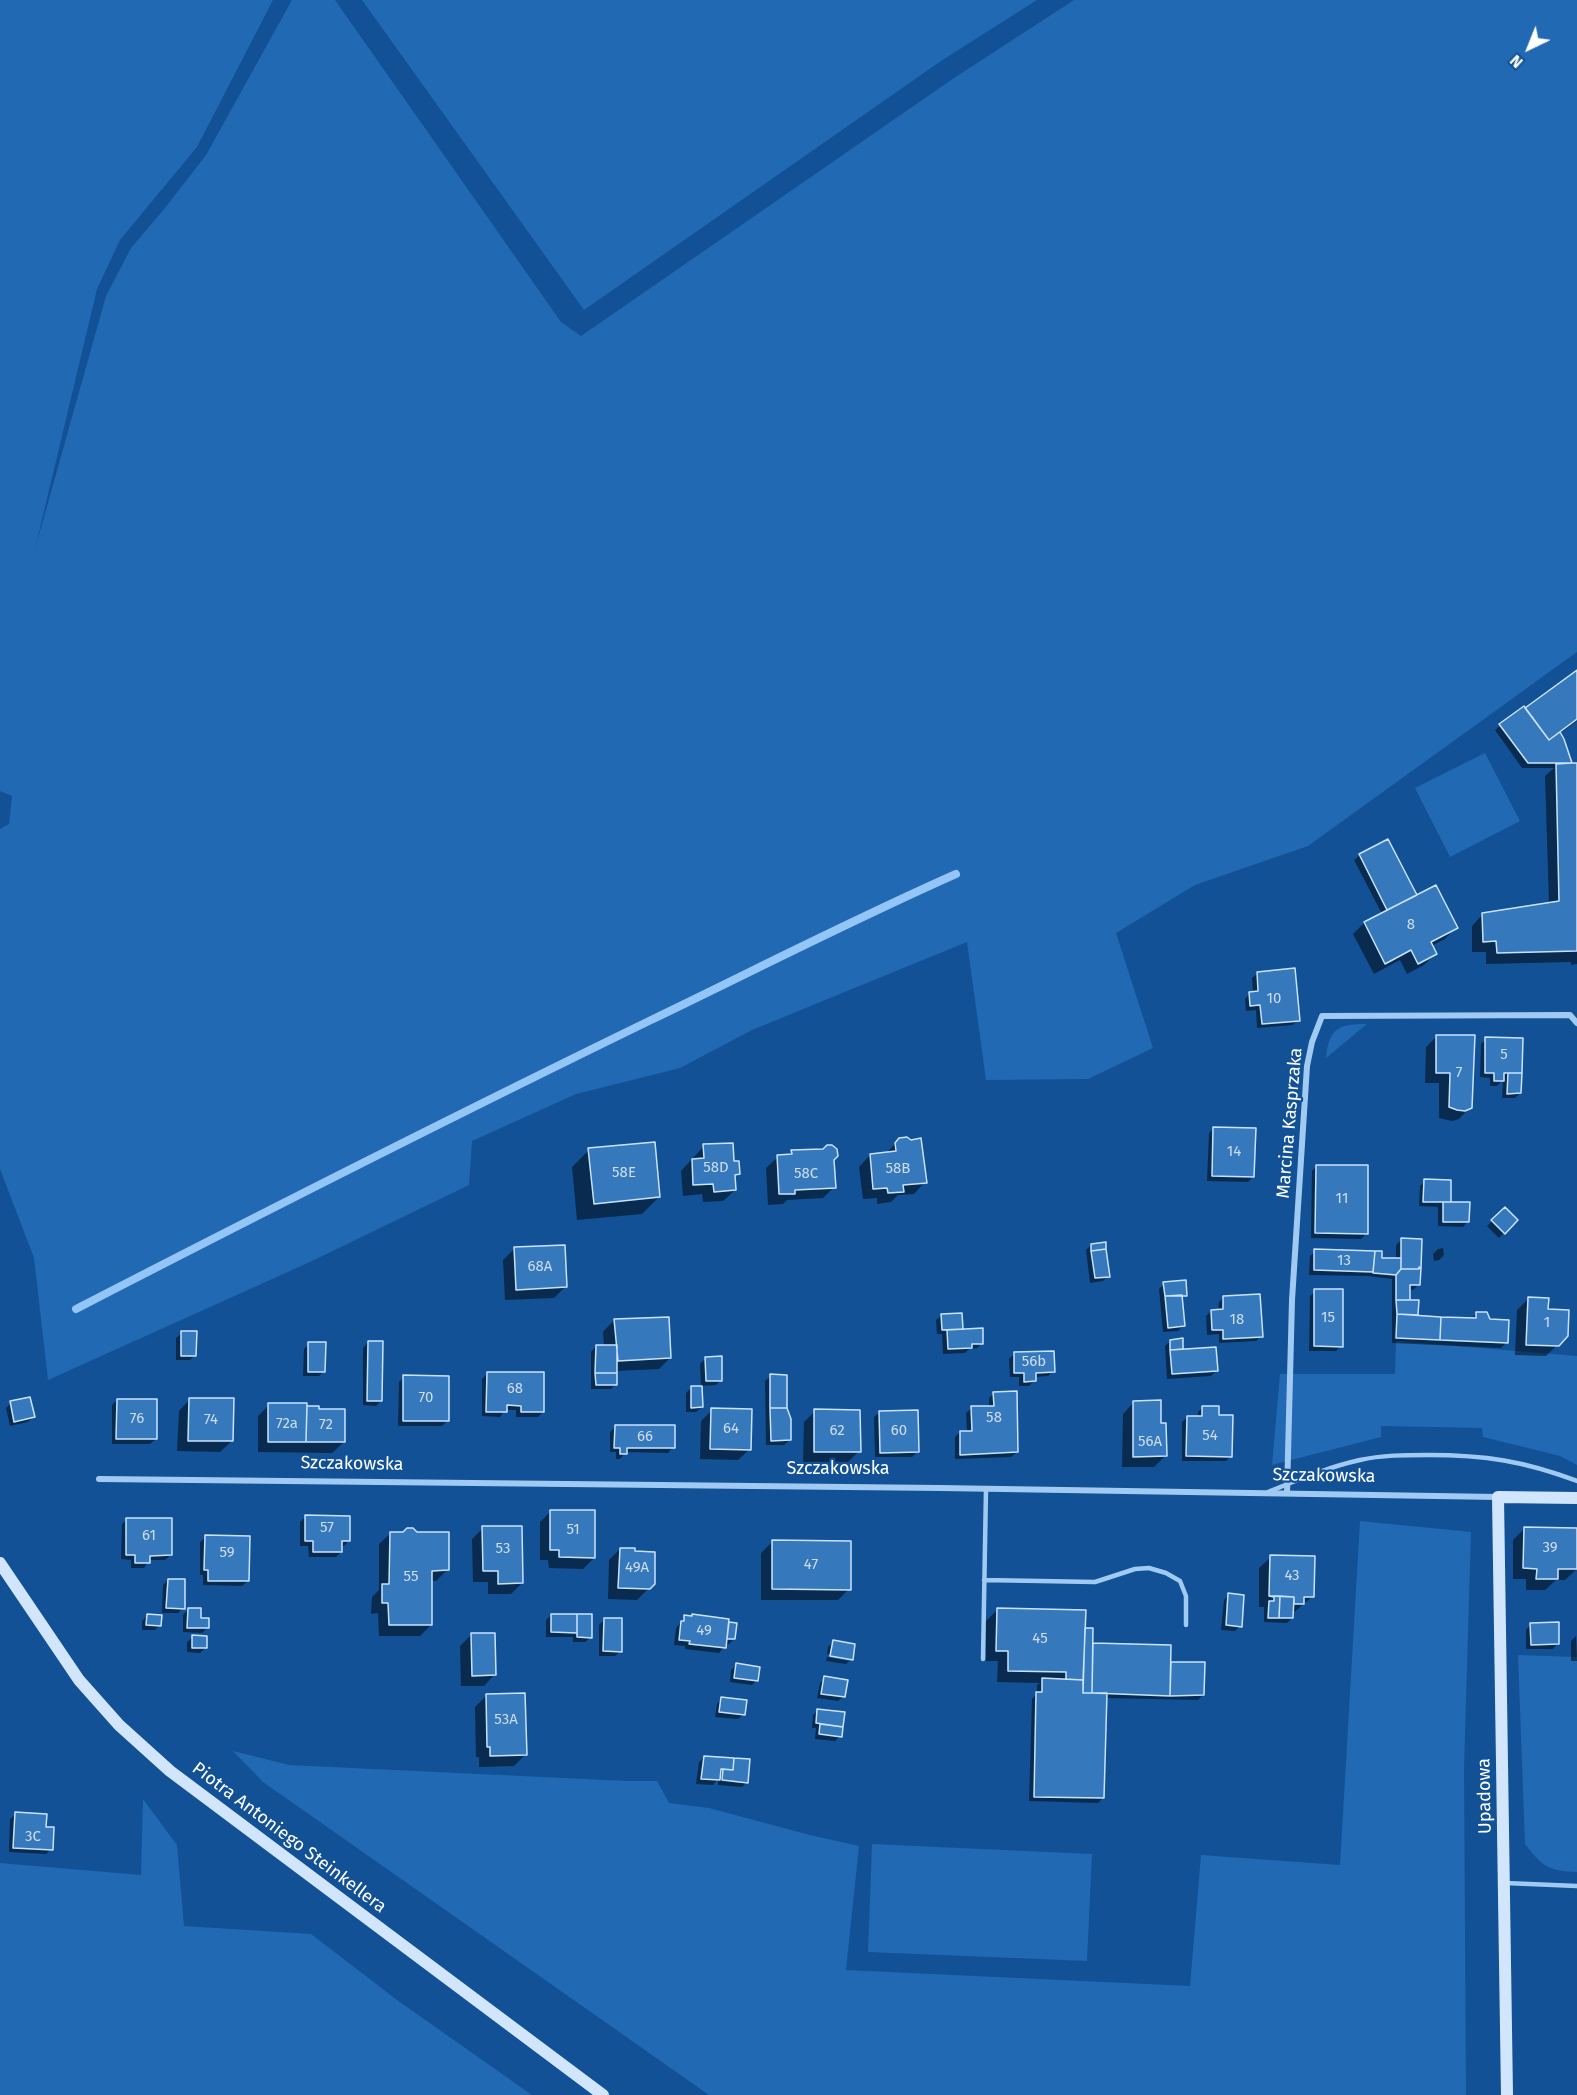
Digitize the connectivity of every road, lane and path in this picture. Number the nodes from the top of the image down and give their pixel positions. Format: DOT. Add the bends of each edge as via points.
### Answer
graph roads {
  1 [pos="1577,1023"];
  2 [pos="99,1479"];
  3 [pos="1577,1481"];
  4 [pos="1287,1484"];
  5 [pos="986,1489"];
  6 [pos="1264,1493"];
  7 [pos="1287,1493"];
  8 [pos="1498,1497"];
  9 [pos="1577,1498"];
  10 [pos="0,1563"];
  11 [pos="984,1580"];
  12 [pos="1186,1625"];
  13 [pos="983,1659"];
  14 [pos="1504,1883"];
  15 [pos="1577,1886"];
  16 [pos="603,2095"];
  17 [pos="1507,2095"];
  1 -- 4 [label="street, Marcina Kasprzaka" via="1570,1015 1322,1016 1307,1066 1292,1300"];
  2 -- 5 [label="street, Szczakowska"];
  3 -- 4 [label="lane" via="1502,1459 1393,1455 1358,1460"];
  4 -- 6 [label="lane"];
  4 -- 7 [label="street, Marcina Kasprzaka"];
  5 -- 6 [label="street, Szczakowska"];
  5 -- 11 [label="lane"];
  6 -- 7 [label="street, Szczakowska"];
  7 -- 8 [label="street, Szczakowska"];
  8 -- 9 [label="street, Szczakowska"];
  8 -- 14 [label="street, Upadowa"];
  10 -- 16 [label="street, Piotra Antoniego Steinkellera" via="79,1680 119,1725 170,1771"];
  11 -- 12 [label="lane" via="1095,1582 1149,1568 1180,1581 1186,1596"];
  11 -- 13 [label="lane"];
  14 -- 15 [label="lane"];
  14 -- 17 [label="street, Upadowa"];
}
